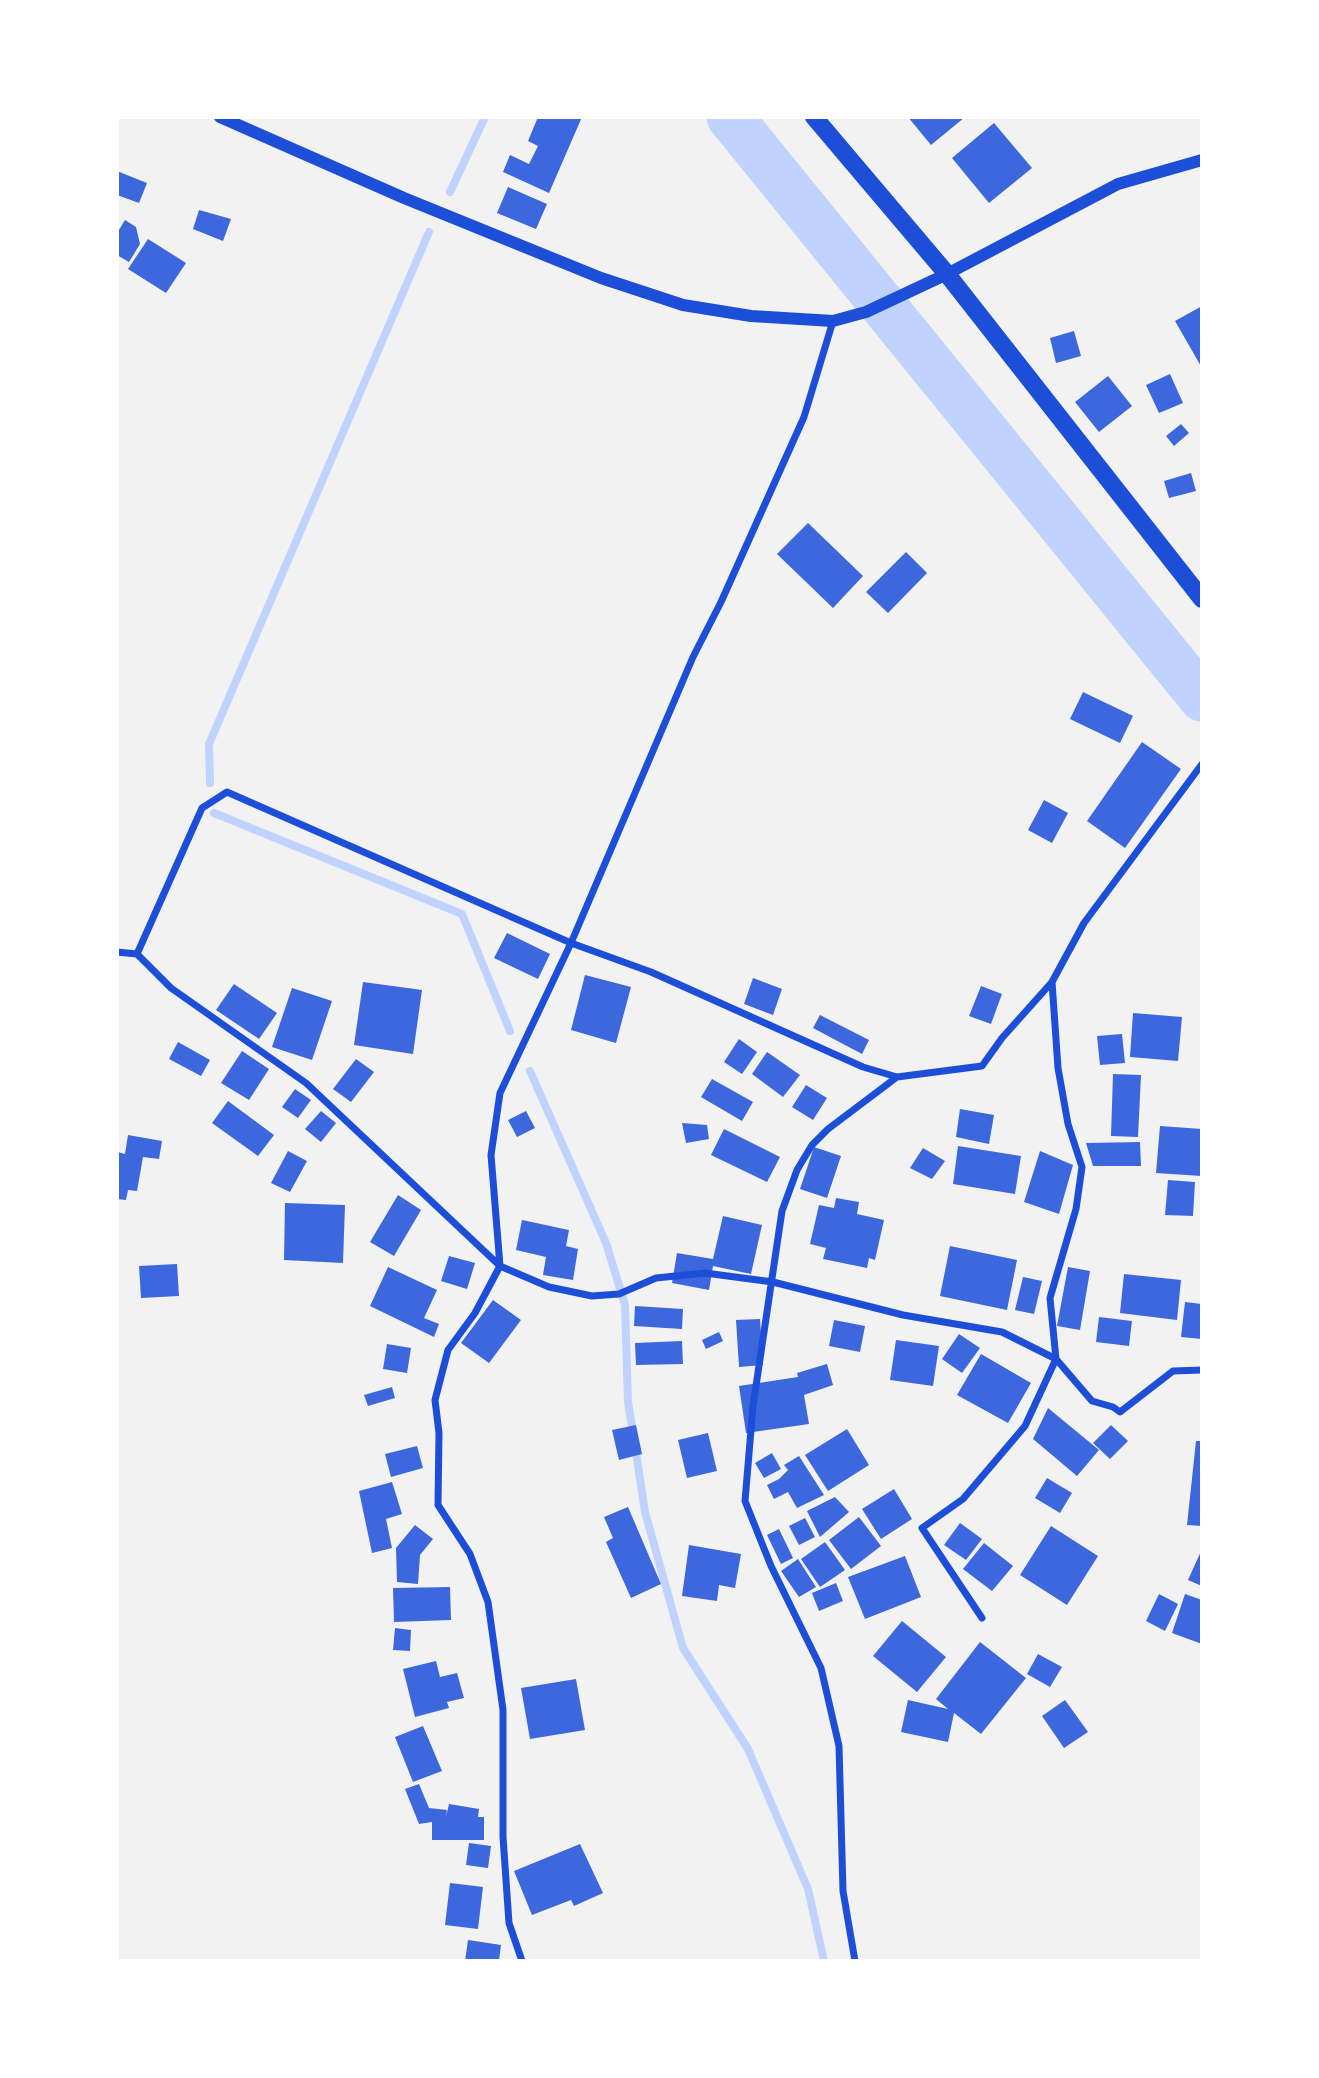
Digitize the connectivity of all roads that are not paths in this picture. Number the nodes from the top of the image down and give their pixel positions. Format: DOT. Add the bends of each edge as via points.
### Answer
graph roads {
  1 [pos="220,117"];
  2 [pos="814,117"];
  3 [pos="1202,160"];
  4 [pos="947,274"];
  5 [pos="833,321"];
  6 [pos="1202,599"];
  7 [pos="1202,764"];
  8 [pos="571,943"];
  9 [pos="117,952"];
  10 [pos="137,954"];
  11 [pos="1052,982"];
  12 [pos="897,1077"];
  13 [pos="500,1266"];
  14 [pos="773,1282"];
  15 [pos="1056,1359"];
  16 [pos="1202,1370"];
  17 [pos="982,1618"];
  18 [pos="522,1961"];
  19 [pos="855,1961"];
  1 -- 5 [label="street" via="601,278 683,305 751,316"];
  2 -- 4 [label="main road"];
  3 -- 4 [label="street" via="1118,184"];
  4 -- 5 [label="street" via="866,312"];
  4 -- 6 [label="main road"];
  5 -- 8 [label="street" via="804,416 693,657"];
  7 -- 11 [label="street" via="1084,923"];
  8 -- 10 [label="street" via="227,792 202,808"];
  8 -- 12 [label="street" via="650,972 863,1067"];
  8 -- 13 [label="street" via="500,1093 491,1155"];
  9 -- 10 [label="street"];
  10 -- 13 [label="street" via="171,988 306,1083"];
  11 -- 12 [label="street" via="982,1066"];
  11 -- 15 [label="street" via="1058,1068 1082,1167 1076,1209 1050,1298"];
  12 -- 14 [label="street" via="828,1129 797,1170 782,1211"];
  13 -- 14 [label="street" via="549,1287 592,1296 619,1294 656,1278 705,1273"];
  13 -- 18 [label="street" via="448,1350 435,1400 439,1505 470,1554 488,1602 503,1710 503,1837 509,1923"];
  14 -- 15 [label="street" via="903,1315 1002,1332"];
  14 -- 19 [label="street" via="753,1406 745,1501 821,1668 839,1746 843,1891"];
  15 -- 16 [label="street" via="1092,1401 1120,1412 1173,1371"];
  15 -- 17 [label="street" via="1025,1426 963,1499 922,1528"];
}
